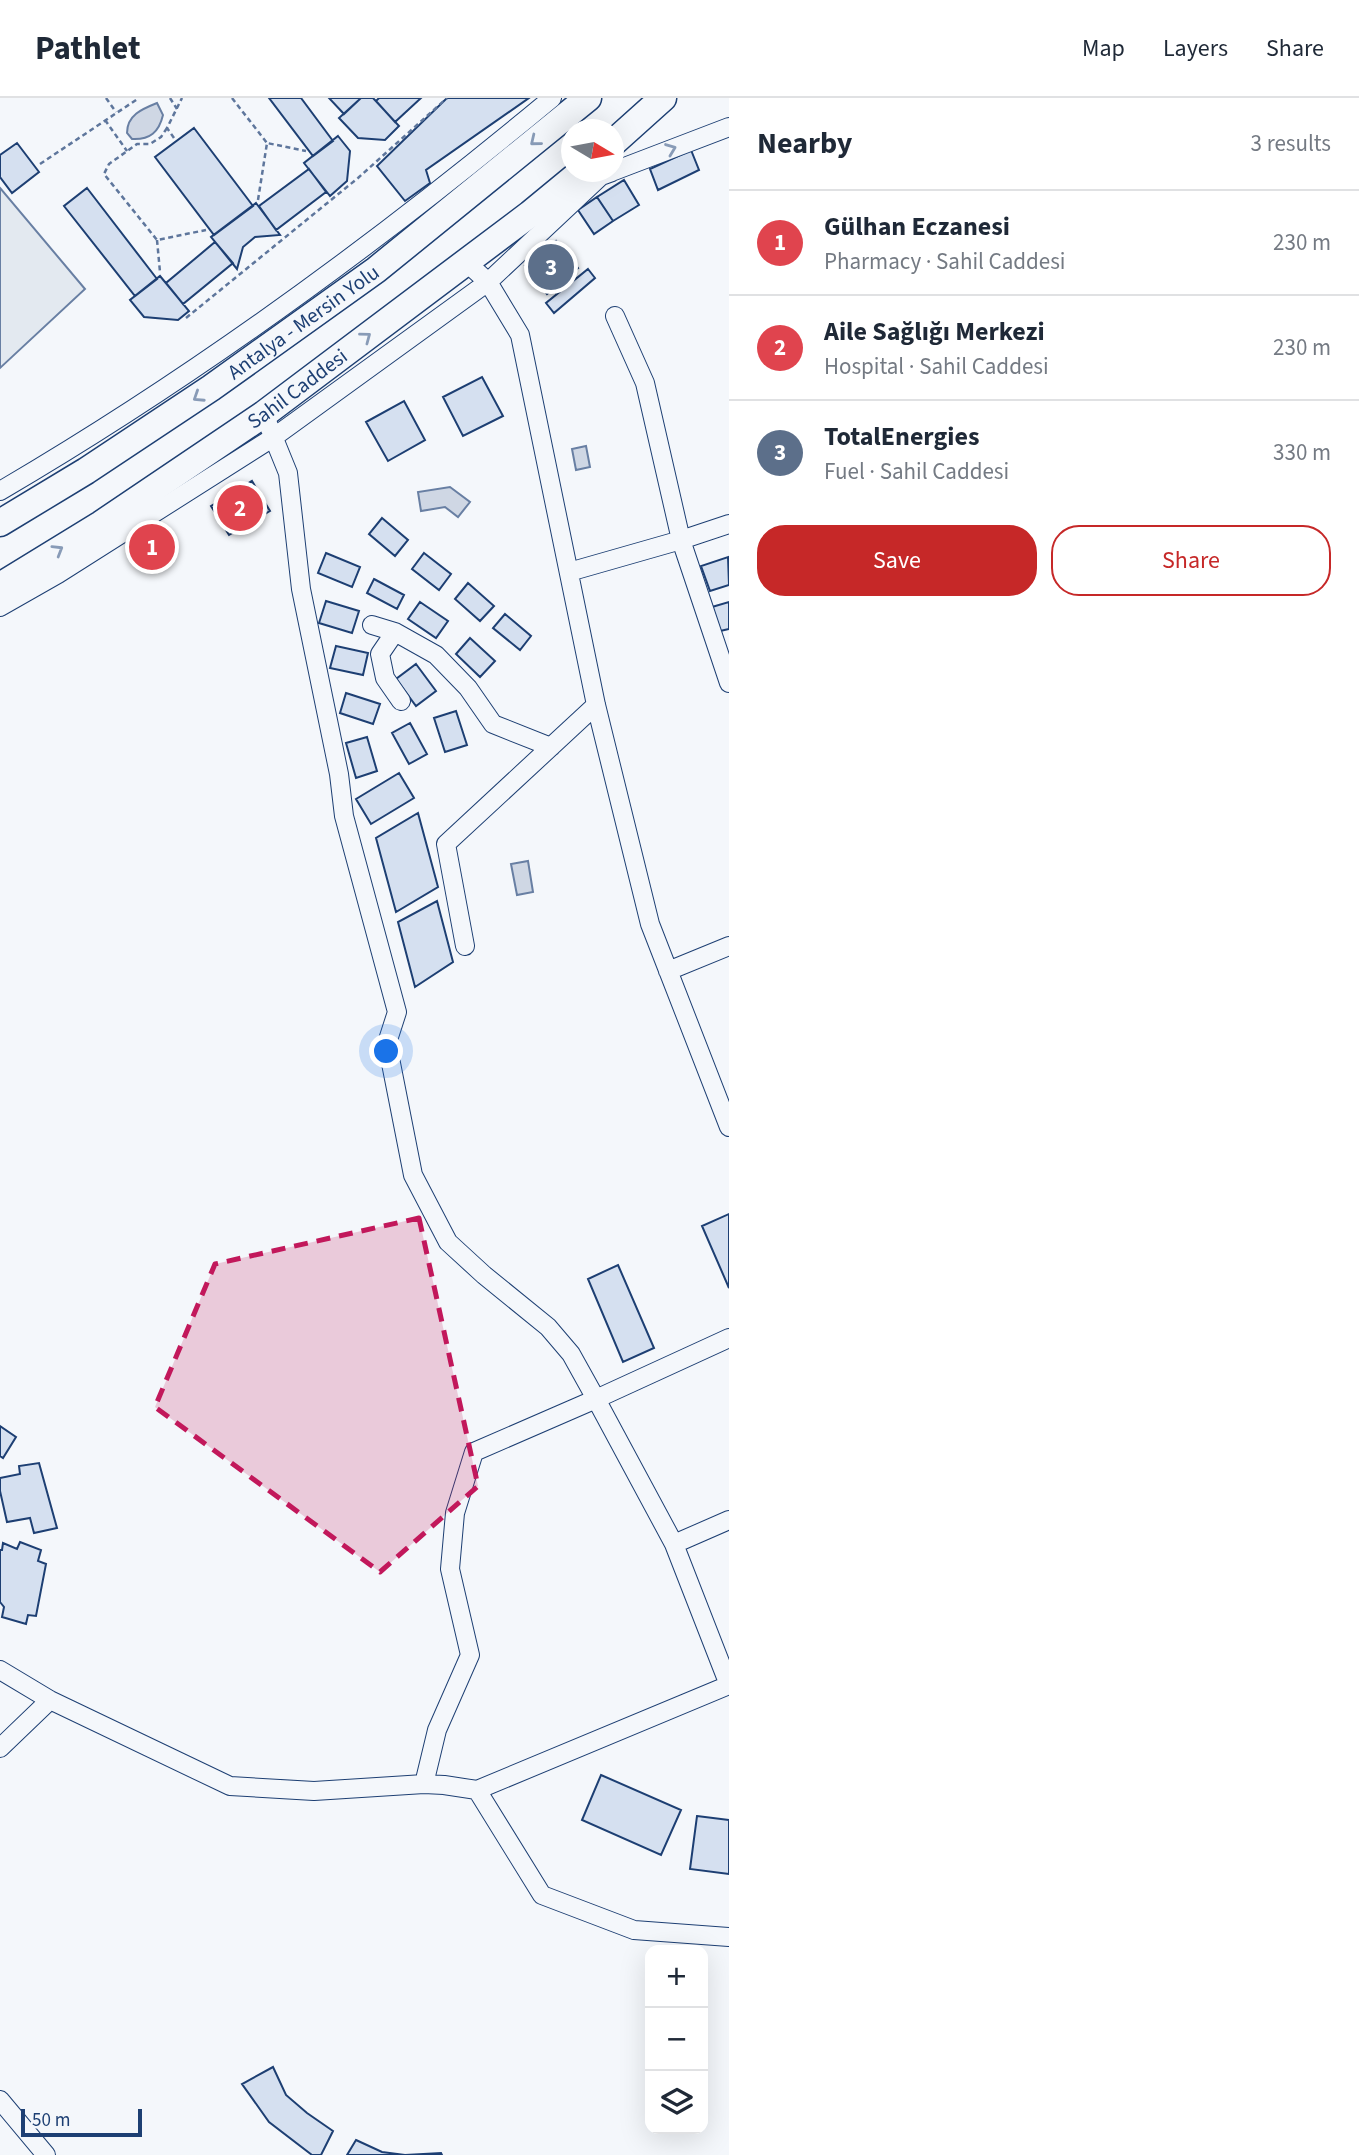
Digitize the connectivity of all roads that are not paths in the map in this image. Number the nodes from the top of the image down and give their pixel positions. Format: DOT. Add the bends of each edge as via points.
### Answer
graph roads {
  1 [pos="552,98"];
  2 [pos="588,98"];
  3 [pos="663,98"];
  4 [pos="729,127"];
  5 [pos="624,133"];
  6 [pos="624,164"];
  7 [pos="584,182"];
  8 [pos="591,182"];
  9 [pos="466,262"];
  10 [pos="488,282"];
  11 [pos="615,316"];
  12 [pos="269,426"];
  13 [pos="0,491"];
  14 [pos="0,523"];
  15 [pos="729,524"];
  16 [pos="681,540"];
  17 [pos="569,572"];
  18 [pos="0,586"];
  19 [pos="0,607"];
  20 [pos="372,625"];
  21 [pos="394,632"];
  22 [pos="729,683"];
  23 [pos="401,701"];
  24 [pos="596,705"];
  25 [pos="551,747"];
  26 [pos="466,946"];
  27 [pos="729,946"];
  28 [pos="668,971"];
  29 [pos="729,1127"];
  30 [pos="729,1338"];
  31 [pos="596,1399"];
  32 [pos="729,1520"];
  33 [pos="674,1544"];
  34 [pos="0,1670"];
  35 [pos="50,1700"];
  36 [pos="0,1748"];
  37 [pos="424,1784"];
  38 [pos="477,1790"];
  39 [pos="729,1937"];
  40 [pos="0,2100"];
  41 [pos="46,2155"];
  1 -- 13 [label="street" via="348,260 70,450"];
  2 -- 14 [label="highway, Antalya - Mersin Yolu, one-way" via="376,270 211,388"];
  3 -- 5 [label="highway"];
  6 -- 4 [label="street, one-way"];
  7 -- 9 [label="highway, Sahil Caddesi" via="530,214"];
  8 -- 10 [label="street"];
  9 -- 10 [label="street"];
  12 -- 9 [label="highway, Sahil Caddesi, one-way"];
  10 -- 12 [label="street"];
  10 -- 17 [label="street" via="520,335"];
  11 -- 16 [label="street" via="645,383"];
  18 -- 12 [label="highway, Sahil Caddesi, one-way"];
  12 -- 19 [label="street" via="58,573"];
  12 -- 31 [label="street" via="288,473 301,589 344,816 397,1012 387,1043 413,1175 448,1242 548,1327 571,1354"];
  15 -- 16 [label="street"];
  16 -- 17 [label="street"];
  16 -- 22 [label="street"];
  17 -- 24 [label="street"];
  20 -- 21 [label="street"];
  21 -- 23 [label="street" via="380,654 384,678"];
  21 -- 25 [label="street" via="436,655 468,688 493,724"];
  24 -- 25 [label="street"];
  24 -- 28 [label="street" via="650,924"];
  25 -- 26 [label="street" via="446,844"];
  27 -- 28 [label="street"];
  28 -- 29 [label="street"];
  30 -- 31 [label="street"];
  31 -- 33 [label="street"];
  31 -- 37 [label="street" via="474,1452 455,1513 450,1569 470,1656 437,1730"];
  32 -- 33 [label="street"];
  33 -- 38 [label="street" via="729,1685"];
  34 -- 35 [label="street"];
  35 -- 36 [label="street"];
  35 -- 37 [label="street" via="230,1786 314,1791"];
  37 -- 38 [label="street"];
  38 -- 39 [label="street" via="542,1895 634,1930"];
  40 -- 41 [label="street"];
}
